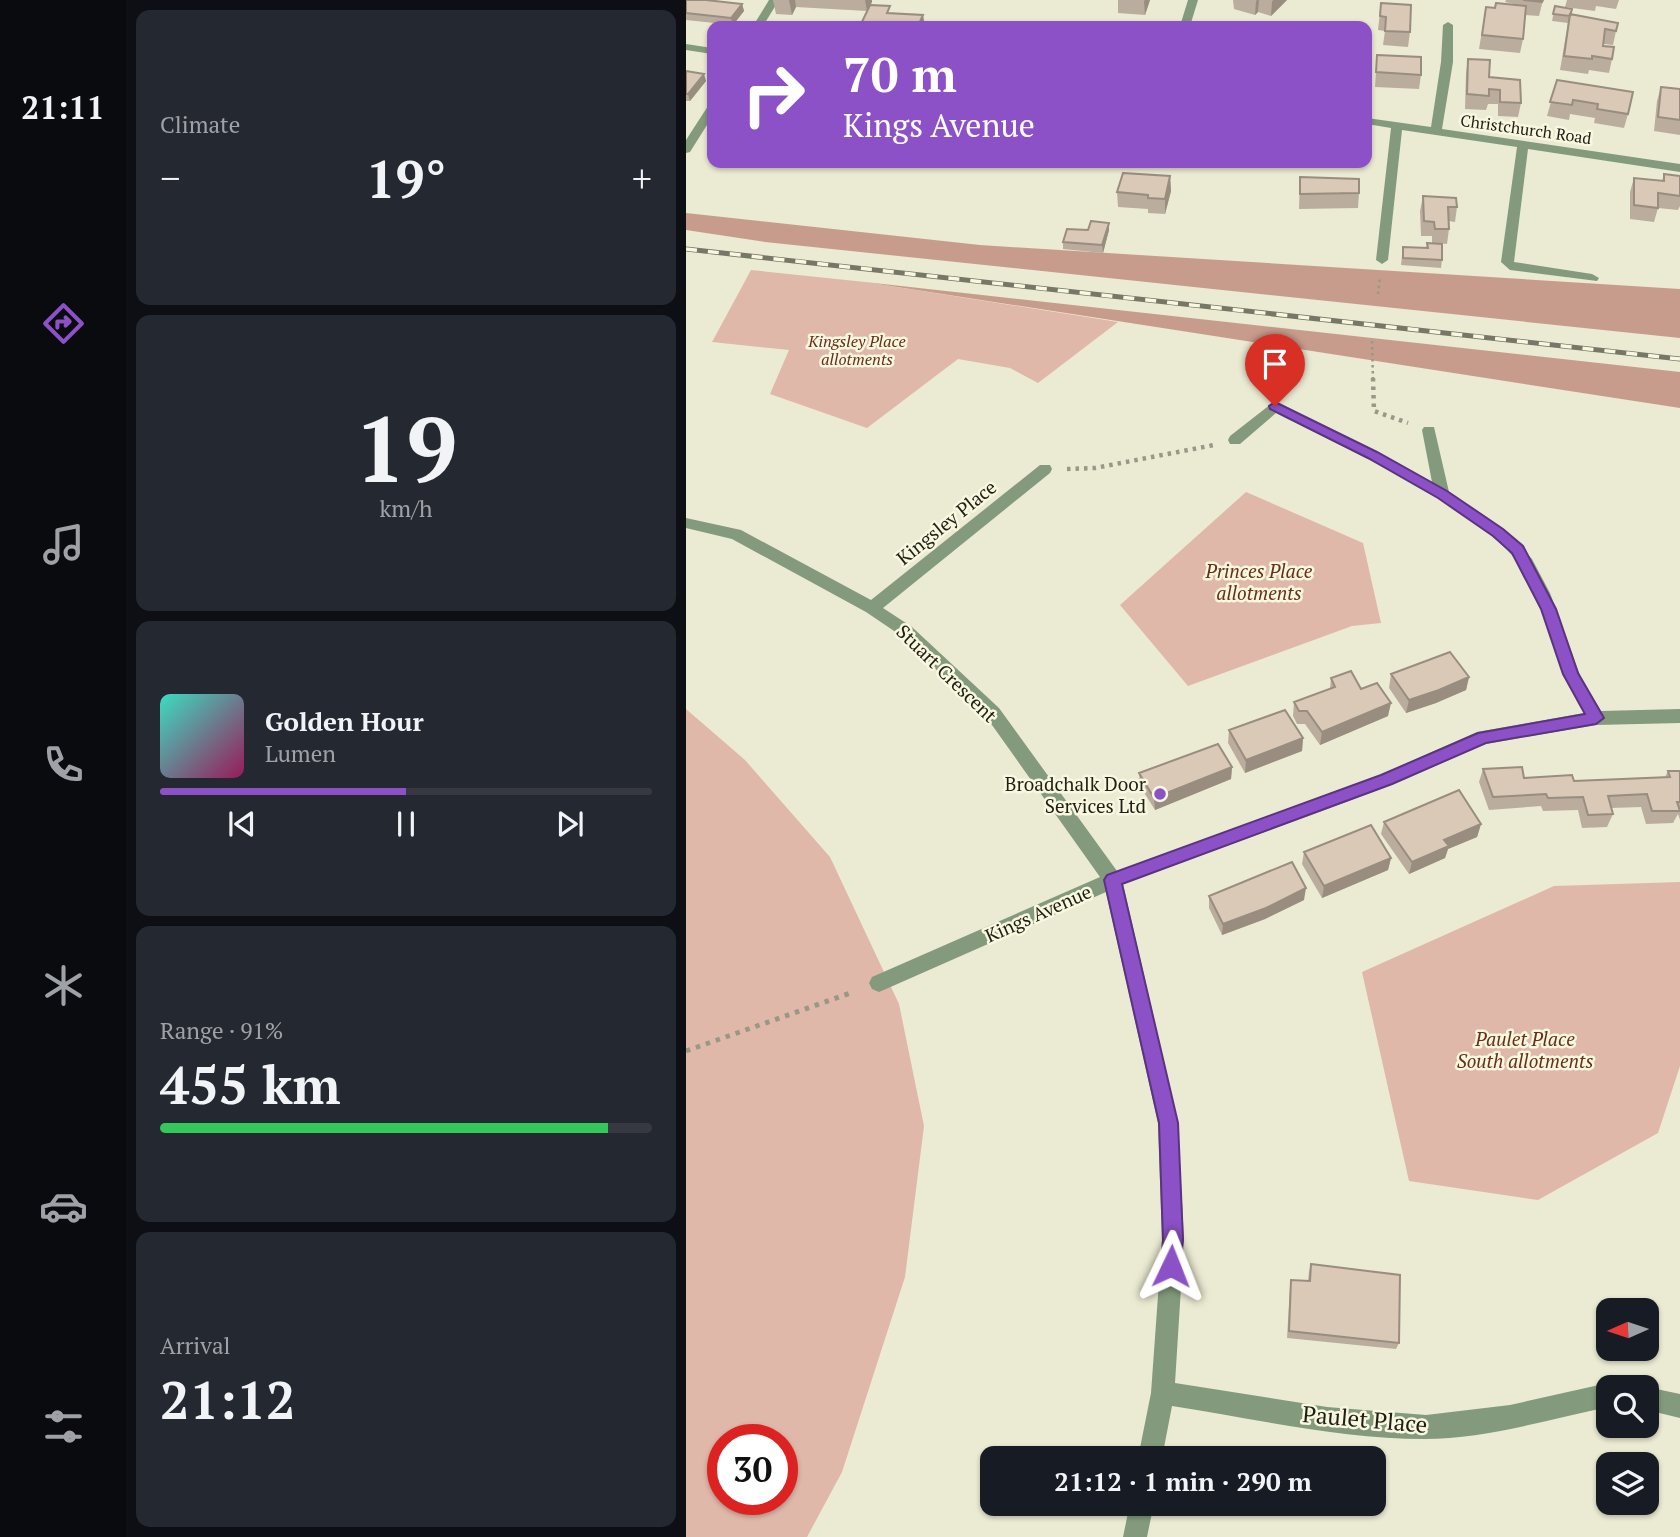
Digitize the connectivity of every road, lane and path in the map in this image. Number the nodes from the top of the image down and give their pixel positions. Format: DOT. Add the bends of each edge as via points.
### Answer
graph roads {
  1 [pos="774,0"];
  2 [pos="1193,0"];
  3 [pos="761,21"];
  4 [pos="1187,21"];
  5 [pos="1448,25"];
  6 [pos="686,47"];
  7 [pos="707,50"];
  8 [pos="707,116"];
  9 [pos="1372,122"];
  10 [pos="1397,125"];
  11 [pos="1436,131"];
  12 [pos="1523,145"];
  13 [pos="686,149"];
  14 [pos="1680,168"];
  15 [pos="1382,260"];
  16 [pos="1592,278"];
  17 [pos="1371,341"];
  18 [pos="1429,430"];
  19 [pos="1235,440"];
  20 [pos="1045,469"];
  21 [pos="1442,494"];
  22 [pos="686,523"];
  23 [pos="872,607"];
  24 [pos="1680,716"];
  25 [pos="1596,718"];
  26 [pos="1112,880"];
  27 [pos="879,983"];
  28 [pos="686,1051"];
  29 [pos="1163,1393"];
  30 [pos="1596,1398"];
  31 [pos="1659,1402"];
  32 [pos="1680,1406"];
  33 [pos="1152,1446"];
  34 [pos="1139,1516"];
  35 [pos="1135,1537"];
  1 -- 3 [label="street"];
  2 -- 4 [label="street"];
  5 -- 11 [label="street"];
  6 -- 7 [label="street"];
  8 -- 13 [label="street"];
  9 -- 10 [label="street, Christchurch Road"];
  10 -- 11 [label="street, Christchurch Road"];
  10 -- 15 [label="street"];
  11 -- 12 [label="street, Christchurch Road"];
  12 -- 14 [label="street, Christchurch Road"];
  12 -- 16 [label="street" via="1507,262 1515,269"];
  17 -- 18 [label="path" via="1374,411"];
  18 -- 21 [label="street"];
  19 -- 20 [label="path" via="1095,468"];
  19 -- 21 [label="street" via="1275,406"];
  20 -- 23 [label="street, Kingsley Place"];
  21 -- 25 [label="street" via="1518,550 1548,609 1570,674"];
  22 -- 23 [label="street, Stuart Crescent" via="736,534"];
  23 -- 26 [label="street, Stuart Crescent" via="906,631 993,713"];
  24 -- 25 [label="street, Kings Avenue"];
  25 -- 26 [label="street, Kings Avenue" via="1483,737 1386,780"];
  26 -- 27 [label="street, Kings Avenue"];
  26 -- 29 [label="street, Stuart Crescent" via="1168,1123 1173,1240"];
  27 -- 28 [label="path"];
  29 -- 30 [label="street, Paulet Place" via="1327,1419 1426,1427 1510,1417"];
  29 -- 33 [label="street, Stuart Crescent"];
  31 -- 32 [label="street"];
  34 -- 35 [label="street"];
}
